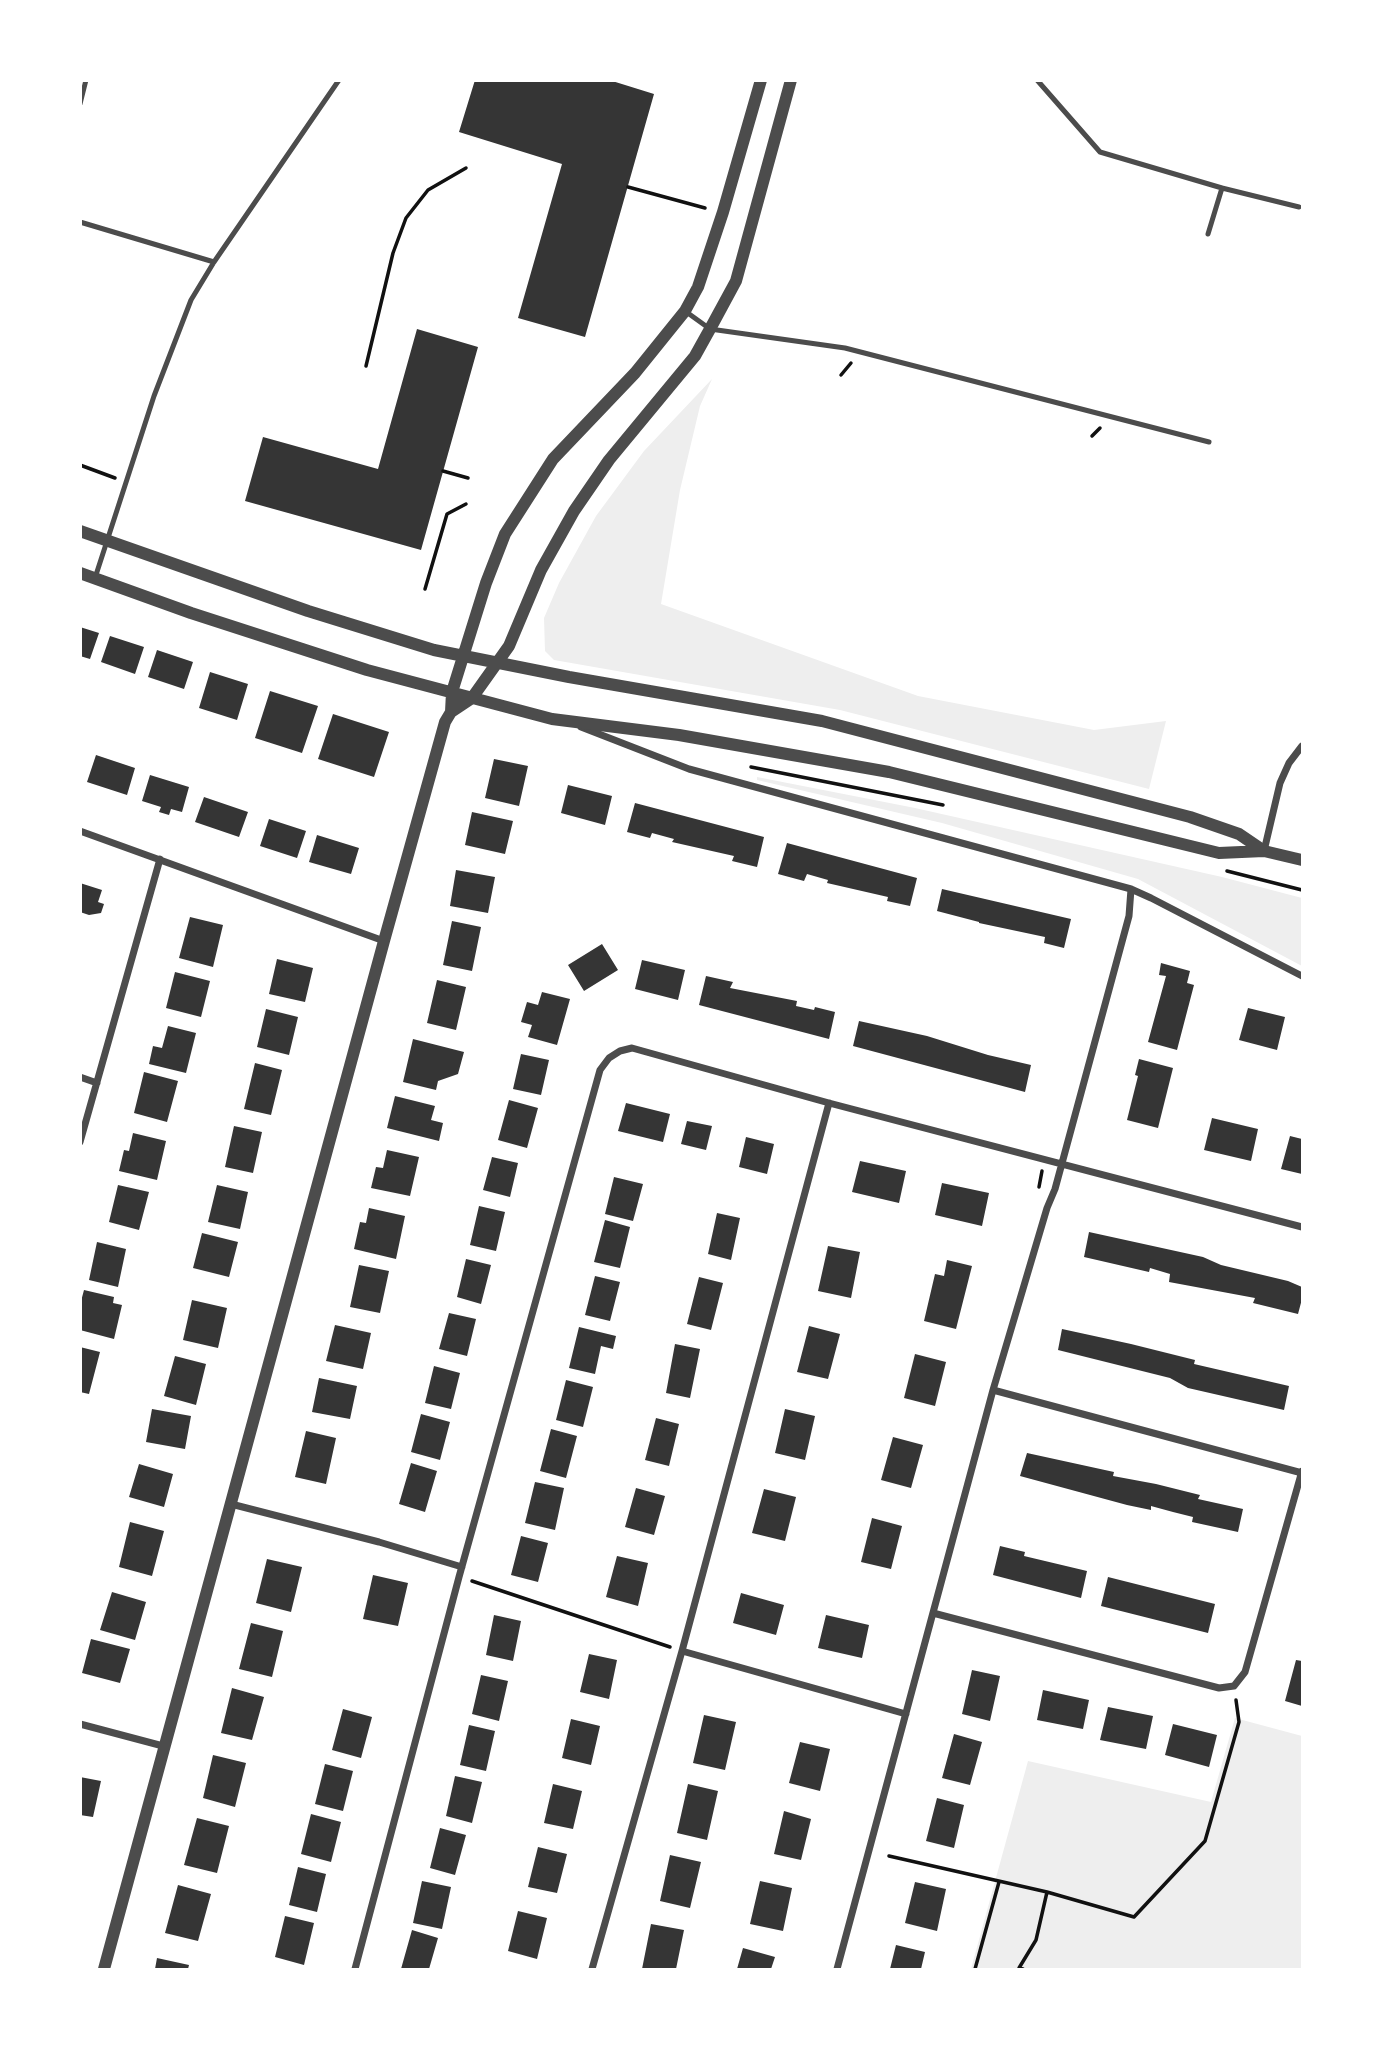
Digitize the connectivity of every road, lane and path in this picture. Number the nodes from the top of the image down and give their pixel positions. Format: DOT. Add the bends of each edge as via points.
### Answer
graph roads {
  1 [pos="86,80"];
  2 [pos="339,80"];
  3 [pos="761,80"];
  4 [pos="792,80"];
  5 [pos="1037,80"];
  6 [pos="80,104"];
  7 [pos="466,168"];
  8 [pos="628,187"];
  9 [pos="1222,188"];
  10 [pos="1299,207"];
  11 [pos="705,208"];
  12 [pos="80,222"];
  13 [pos="1208,234"];
  14 [pos="214,262"];
  15 [pos="685,311"];
  16 [pos="710,329"];
  17 [pos="366,366"];
  18 [pos="1209,442"];
  19 [pos="80,466"];
  20 [pos="443,471"];
  21 [pos="468,478"];
  22 [pos="127,482"];
  23 [pos="466,505"];
  24 [pos="80,531"];
  25 [pos="108,541"];
  26 [pos="80,573"];
  27 [pos="95,578"];
  28 [pos="425,589"];
  29 [pos="463,657"];
  30 [pos="496,664"];
  31 [pos="452,692"];
  32 [pos="472,698"];
  33 [pos="451,712"];
  34 [pos="552,719"];
  35 [pos="1303,746"];
  36 [pos="746,766"];
  37 [pos="852,786"];
  38 [pos="851,793"];
  39 [pos="947,806"];
  40 [pos="80,831"];
  41 [pos="1265,851"];
  42 [pos="160,859"];
  43 [pos="1303,860"];
  44 [pos="1216,868"];
  45 [pos="1131,889"];
  46 [pos="1303,890"];
  47 [pos="384,941"];
  48 [pos="1303,976"];
  49 [pos="80,1077"];
  50 [pos="97,1083"];
  51 [pos="829,1103"];
  52 [pos="80,1142"];
  53 [pos="1061,1164"];
  54 [pos="1303,1227"];
  55 [pos="993,1390"];
  56 [pos="1302,1472"];
  57 [pos="231,1504"];
  58 [pos="462,1567"];
  59 [pos="460,1577"];
  60 [pos="933,1613"];
  61 [pos="682,1651"];
  62 [pos="1234,1686"];
  63 [pos="906,1714"];
  64 [pos="80,1724"];
  65 [pos="163,1746"];
  66 [pos="889,1856"];
  67 [pos="999,1882"];
  68 [pos="1046,1892"];
  69 [pos="104,1969"];
  70 [pos="355,1969"];
  71 [pos="592,1969"];
  72 [pos="837,1969"];
  73 [pos="975,1969"];
  74 [pos="1023,1969"];
  1 -- 6 [label="lane"];
  2 -- 14 [label="lane"];
  3 -- 15 [label="street" via="723,212 698,287"];
  4 -- 16 [label="street" via="736,281"];
  5 -- 9 [label="lane" via="1100,152"];
  7 -- 17 [label="path" via="428,190 406,218"];
  8 -- 11 [label="path"];
  9 -- 10 [label="lane"];
  9 -- 13 [label="lane"];
  12 -- 14 [label="lane"];
  14 -- 22 [label="lane" via="191,300"];
  15 -- 16 [label="lane"];
  15 -- 29 [label="street" via="537,482 497,551"];
  16 -- 18 [label="lane" via="845,348"];
  16 -- 30 [label="street" via="695,356 574,511"];
  19 -- 22 [label="path"];
  20 -- 21 [label="path"];
  22 -- 25 [label="lane"];
  23 -- 28 [label="path" via="447,514"];
  24 -- 25 [label="street"];
  25 -- 27 [label="lane"];
  25 -- 29 [label="street" via="308,611"];
  26 -- 27 [label="street"];
  27 -- 31 [label="street" via="367,670"];
  29 -- 30 [label="street"];
  29 -- 31 [label="street"];
  30 -- 32 [label="street"];
  30 -- 41 [label="street" via="822,721 1190,817 1239,834"];
  31 -- 32 [label="street"];
  31 -- 33 [label="street"];
  32 -- 33 [label="street"];
  32 -- 34 [label="street"];
  33 -- 47 [label="street"];
  34 -- 41 [label="street" via="889,772 1219,853"];
  34 -- 45 [label="street" via="689,769"];
  35 -- 41 [label="street" via="1280,783"];
  36 -- 37 [label="path"];
  37 -- 38 [label="path"];
  37 -- 39 [label="path"];
  40 -- 42 [label="street"];
  41 -- 43 [label="street"];
  42 -- 47 [label="street"];
  42 -- 50 [label="street"];
  44 -- 46 [label="path"];
  45 -- 48 [label="street"];
  45 -- 53 [label="street" via="1129,916"];
  47 -- 57 [label="street"];
  49 -- 50 [label="street"];
  50 -- 52 [label="street"];
  51 -- 53 [label="street"];
  51 -- 58 [label="street" via="632,1048 609,1058 600,1070"];
  51 -- 61 [label="street"];
  53 -- 54 [label="street"];
  53 -- 55 [label="street"];
  55 -- 56 [label="street"];
  55 -- 60 [label="street"];
  56 -- 62 [label="street" via="1245,1672"];
  57 -- 58 [label="street"];
  57 -- 65 [label="street"];
  58 -- 59 [label="street"];
  59 -- 61 [label="path"];
  59 -- 70 [label="street"];
  60 -- 62 [label="street" via="1219,1688"];
  60 -- 63 [label="street"];
  61 -- 63 [label="street"];
  61 -- 71 [label="street"];
  62 -- 68 [label="path" via="1239,1722 1205,1841 1134,1917"];
  63 -- 72 [label="street"];
  64 -- 65 [label="street"];
  65 -- 69 [label="street"];
  66 -- 67 [label="path"];
  67 -- 68 [label="path"];
  67 -- 73 [label="path"];
  68 -- 74 [label="path" via="1036,1940 1019,1968"];
}
